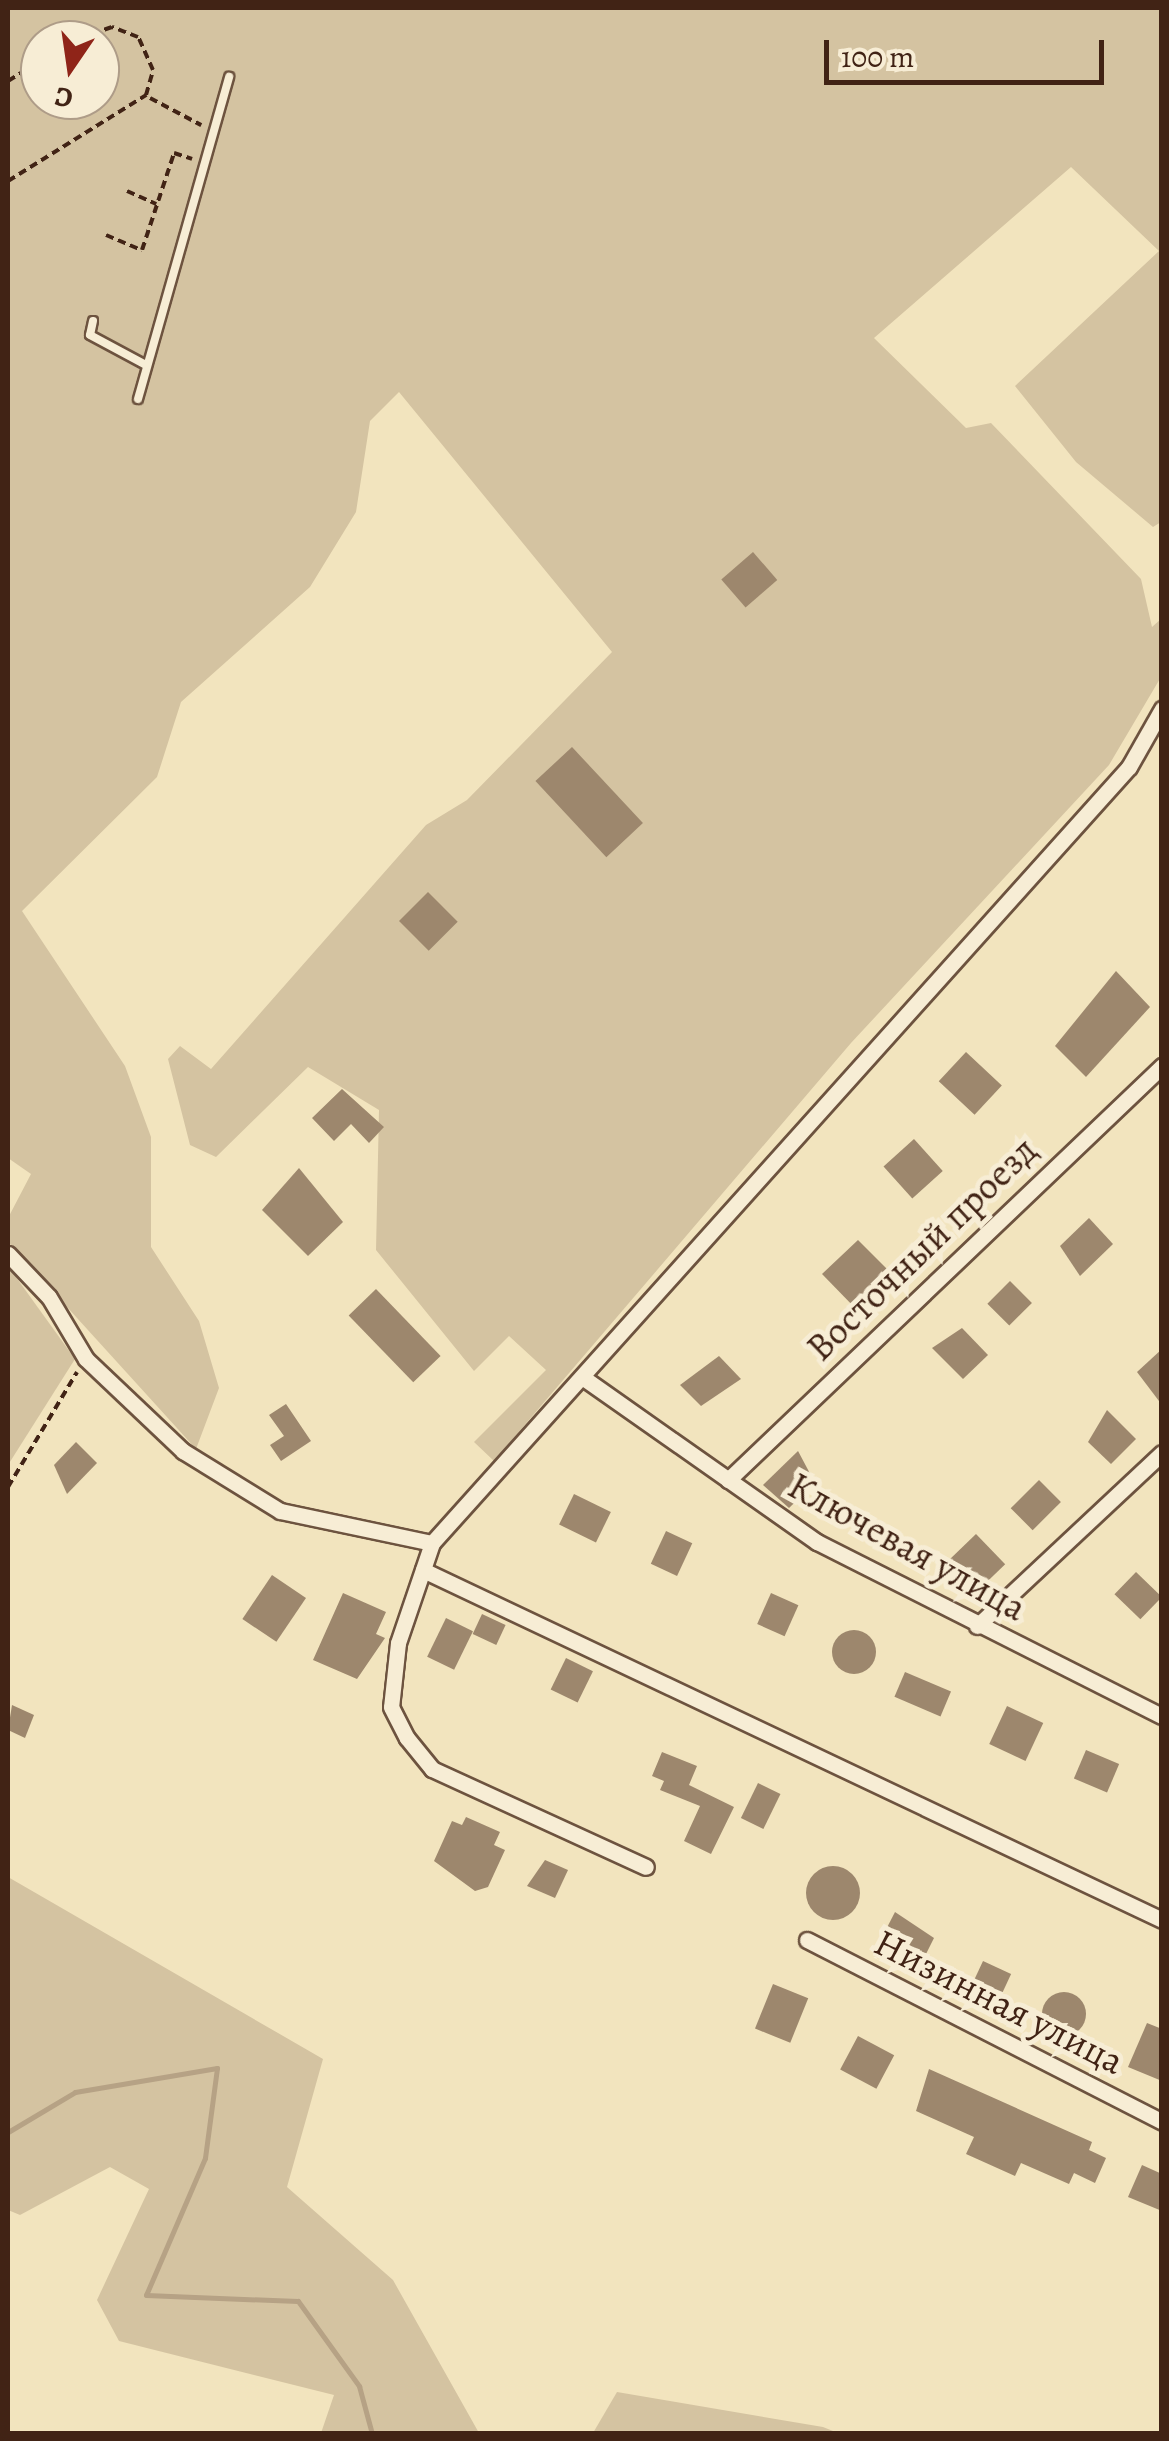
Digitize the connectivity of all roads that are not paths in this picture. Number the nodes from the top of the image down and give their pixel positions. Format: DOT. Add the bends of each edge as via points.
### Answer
graph roads {
  1 [pos="229,77"];
  2 [pos="93,321"];
  3 [pos="146,365"];
  4 [pos="138,399"];
  5 [pos="1162,709"];
  6 [pos="1162,1066"];
  7 [pos="8,1254"];
  8 [pos="585,1378"];
  9 [pos="1162,1453"];
  10 [pos="728,1480"];
  11 [pos="432,1543"];
  12 [pos="423,1570"];
  13 [pos="977,1626"];
  14 [pos="1162,1716"];
  15 [pos="646,1867"];
  16 [pos="1162,1920"];
  17 [pos="807,1940"];
  18 [pos="1162,2122"];
  1 -- 3 [label="lane"];
  2 -- 3 [label="lane" via="90,335"];
  3 -- 4 [label="lane"];
  5 -- 8 [label="street" via="1129,767"];
  6 -- 10 [label="street, Восточный проезд"];
  7 -- 11 [label="street" via="50,1298 86,1360 182,1452 280,1511"];
  8 -- 10 [label="street, Ключевая улица"];
  8 -- 11 [label="street"];
  9 -- 13 [label="street"];
  10 -- 13 [label="street, Ключевая улица" via="816,1542"];
  11 -- 12 [label="street"];
  12 -- 15 [label="street" via="398,1643 391,1707 407,1738 432,1768"];
  12 -- 16 [label="street"];
  13 -- 14 [label="street, Ключевая улица"];
  17 -- 18 [label="street, Низинная улица"];
}
